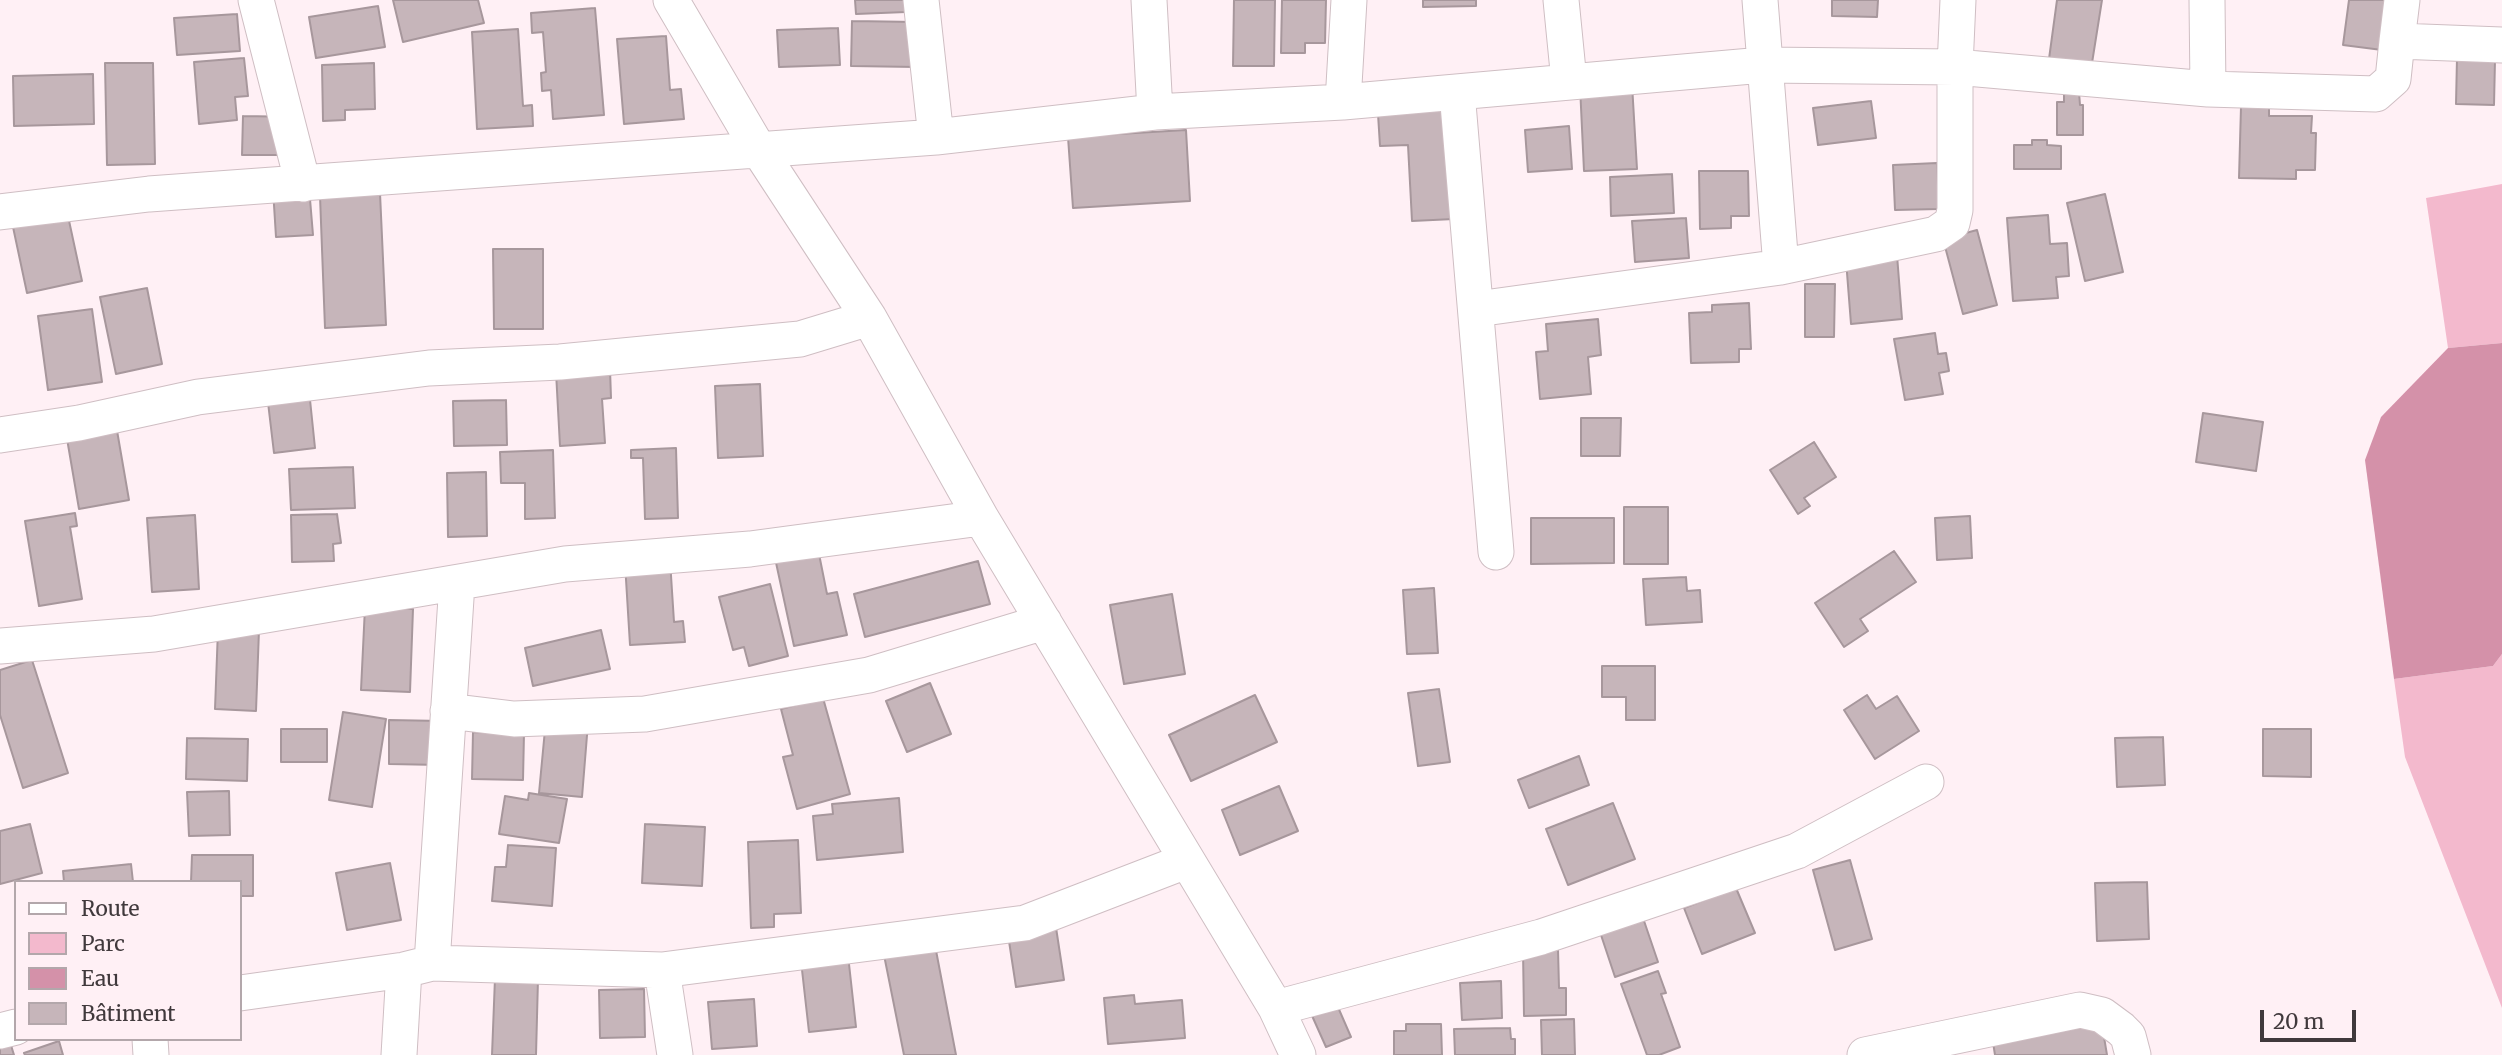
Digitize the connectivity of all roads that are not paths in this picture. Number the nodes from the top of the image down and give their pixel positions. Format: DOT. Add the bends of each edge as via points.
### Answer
graph roads {
  1 [pos="256,0"];
  2 [pos="671,0"];
  3 [pos="920,0"];
  4 [pos="1149,0"];
  5 [pos="1349,0"];
  6 [pos="1562,0"];
  7 [pos="1760,0"];
  8 [pos="1958,0"];
  9 [pos="2207,0"];
  10 [pos="2402,0"];
  11 [pos="2397,41"];
  12 [pos="2502,45"];
  13 [pos="1763,65"];
  14 [pos="1955,68"];
  15 [pos="1569,81"];
  16 [pos="2208,89"];
  17 [pos="1457,92"];
  18 [pos="1343,102"];
  19 [pos="1155,113"];
  20 [pos="936,137"];
  21 [pos="759,150"];
  22 [pos="303,184"];
  23 [pos="0,212"];
  24 [pos="1781,267"];
  25 [pos="1477,309"];
  26 [pos="869,318"];
  27 [pos="0,435"];
  28 [pos="981,518"];
  29 [pos="1496,552"];
  30 [pos="457,583"];
  31 [pos="1044,622"];
  32 [pos="0,646"];
  33 [pos="448,711"];
  34 [pos="1926,782"];
  35 [pos="1186,861"];
  36 [pos="418,966"];
  37 [pos="662,970"];
  38 [pos="242,993"];
  39 [pos="1276,1008"];
  40 [pos="399,1055"];
  41 [pos="674,1055"];
  42 [pos="1298,1055"];
  43 [pos="1865,1055"];
  44 [pos="2133,1055"];
  1 -- 22 [label="street"];
  2 -- 21 [label="street"];
  3 -- 20 [label="street"];
  4 -- 19 [label="street"];
  5 -- 18 [label="street"];
  6 -- 15 [label="street"];
  7 -- 13 [label="street"];
  8 -- 14 [label="street"];
  9 -- 16 [label="street"];
  10 -- 11 [label="street"];
  11 -- 12 [label="street"];
  11 -- 16 [label="street" via="2393,79 2376,94"];
  13 -- 14 [label="street"];
  13 -- 15 [label="street"];
  13 -- 24 [label="street"];
  14 -- 16 [label="street"];
  14 -- 24 [label="street" via="1952,222 1936,234"];
  15 -- 17 [label="street"];
  17 -- 18 [label="street"];
  17 -- 25 [label="street"];
  18 -- 19 [label="street"];
  19 -- 20 [label="street"];
  20 -- 21 [label="street"];
  21 -- 22 [label="street"];
  21 -- 26 [label="street"];
  22 -- 23 [label="street" via="149,194"];
  24 -- 25 [label="street"];
  25 -- 29 [label="street"];
  26 -- 27 [label="street" via="800,340 560,362 429,368 198,397"];
  26 -- 28 [label="street"];
  28 -- 30 [label="street" via="750,549 565,564"];
  28 -- 31 [label="street"];
  30 -- 32 [label="street" via="154,634"];
  30 -- 33 [label="street"];
  31 -- 33 [label="street" via="869,675 645,714 514,719"];
  31 -- 35 [label="street"];
  33 -- 36 [label="street"];
  34 -- 39 [label="street" via="1797,850 1541,937"];
  35 -- 37 [label="street" via="1026,923"];
  35 -- 39 [label="street"];
  36 -- 37 [label="street"];
  36 -- 38 [label="street"];
  36 -- 40 [label="street"];
  37 -- 41 [label="street"];
  39 -- 42 [label="street"];
  43 -- 44 [label="street" via="2080,1010 2102,1014 2121,1029"];
}
